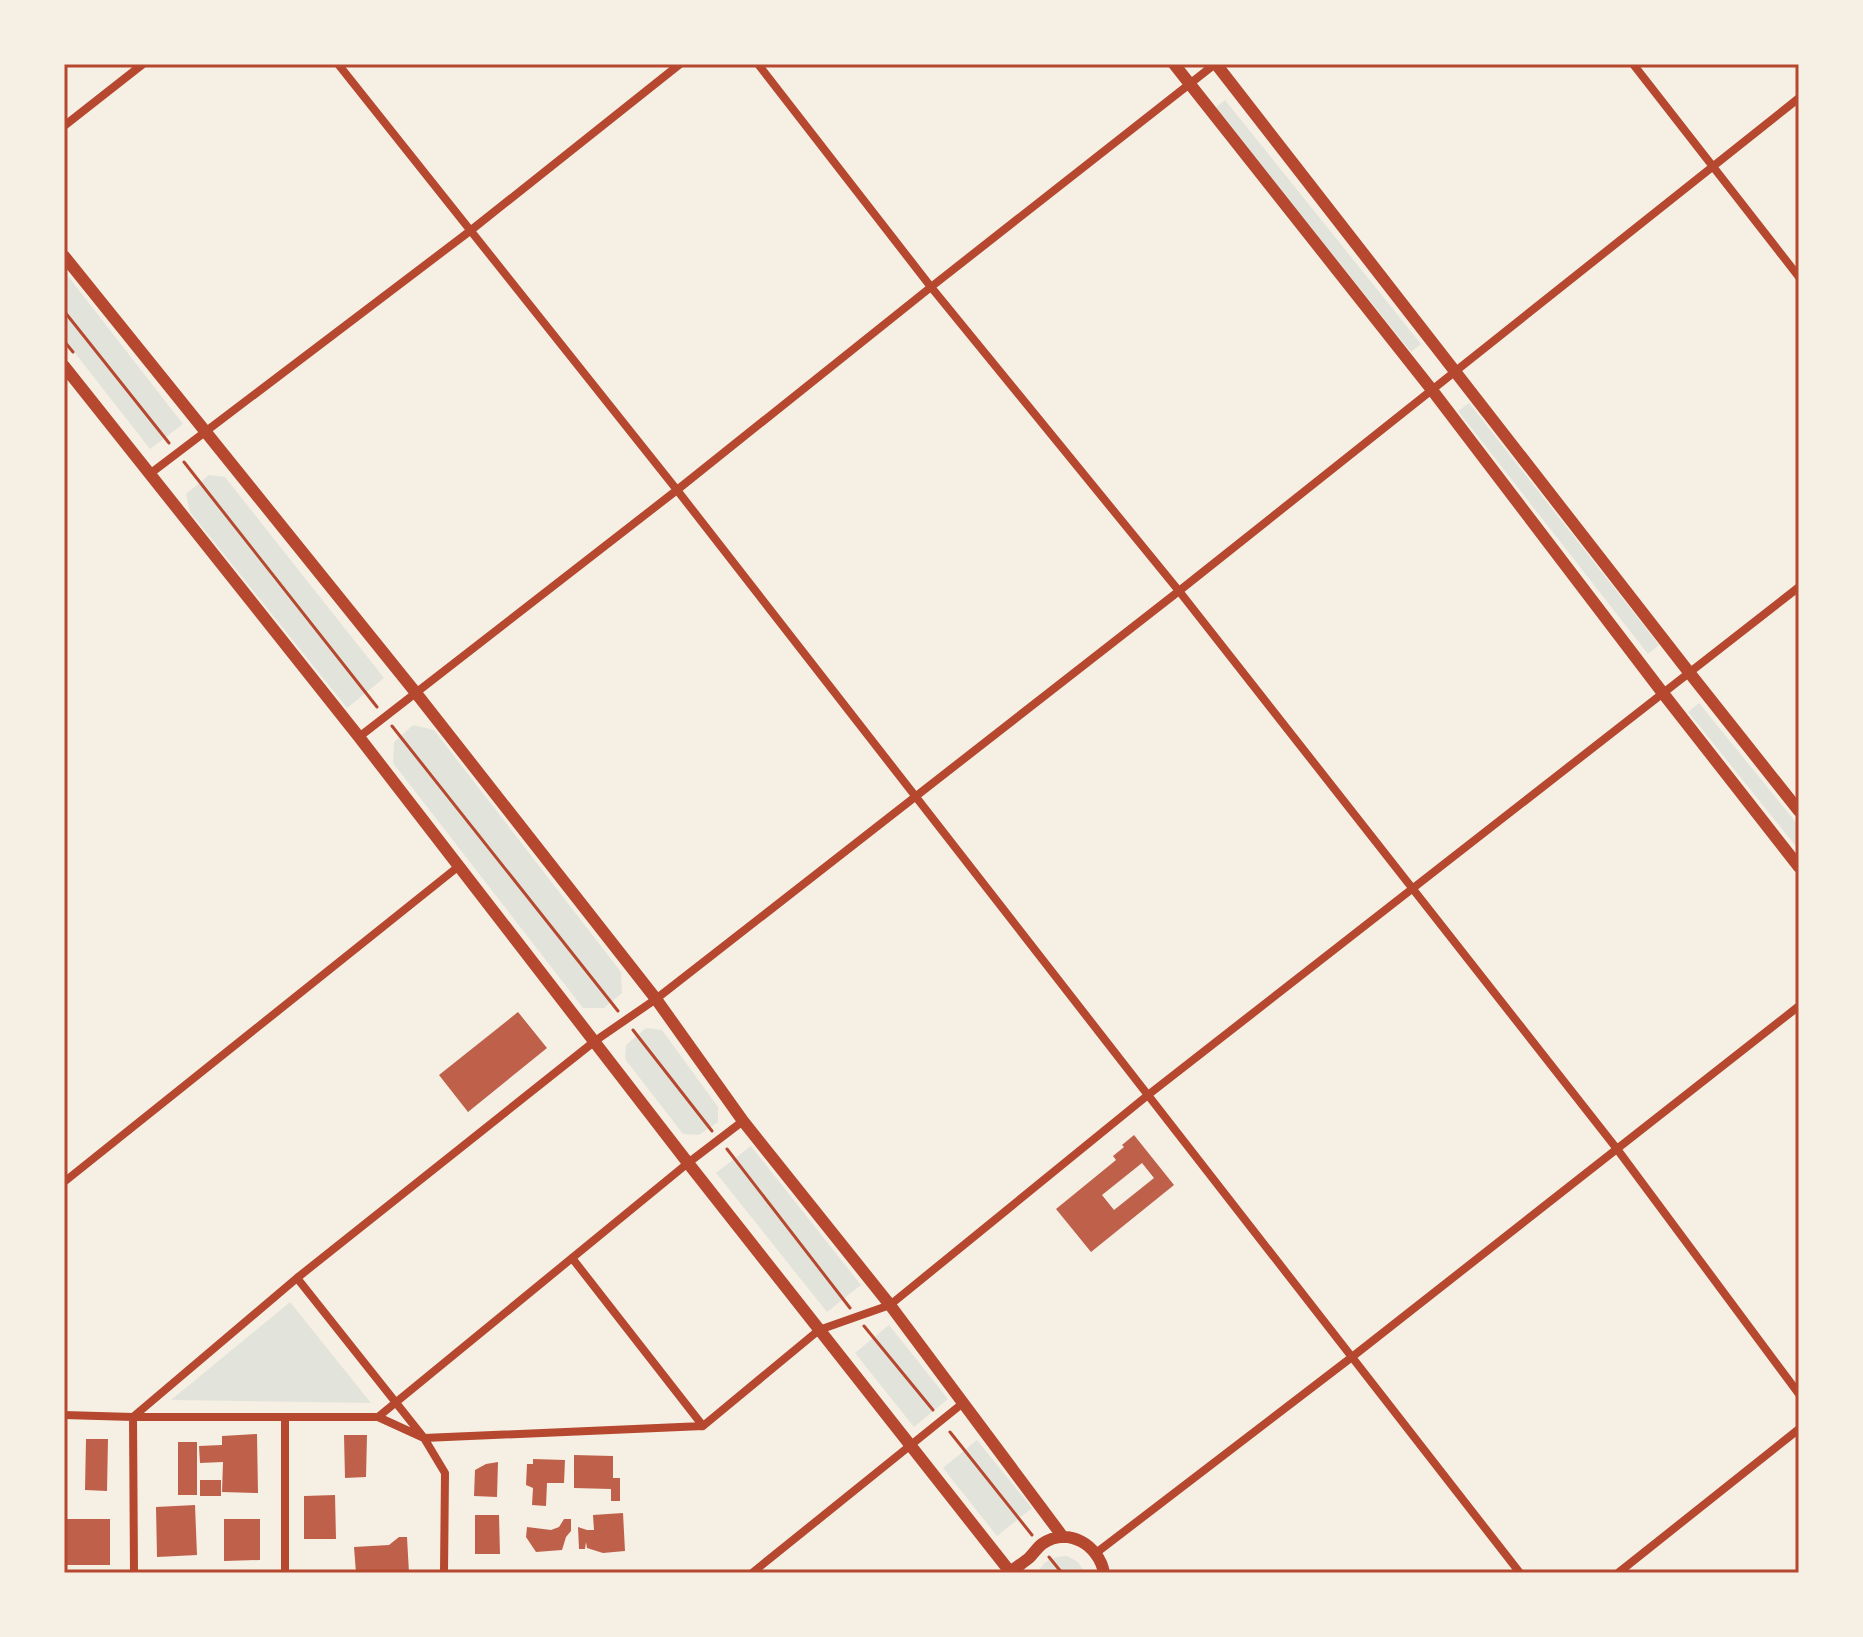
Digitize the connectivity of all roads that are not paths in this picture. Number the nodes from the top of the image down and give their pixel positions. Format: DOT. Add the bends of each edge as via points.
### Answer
graph roads {
  1 [pos="143,64"];
  2 [pos="338,64"];
  3 [pos="680,64"];
  4 [pos="758,64"];
  5 [pos="1174,64"];
  6 [pos="1215,64"];
  7 [pos="1633,64"];
  8 [pos="1189,85"];
  9 [pos="1799,98"];
  10 [pos="64,126"];
  11 [pos="1713,167"];
  12 [pos="470,231"];
  13 [pos="64,256"];
  14 [pos="1799,277"];
  15 [pos="931,287"];
  16 [pos="64,366"];
  17 [pos="1456,372"];
  18 [pos="1432,390"];
  19 [pos="206,431"];
  20 [pos="151,473"];
  21 [pos="677,490"];
  22 [pos="1799,587"];
  23 [pos="1179,591"];
  24 [pos="1688,671"];
  25 [pos="1662,692"];
  26 [pos="416,693"];
  27 [pos="359,737"];
  28 [pos="914,796"];
  29 [pos="1799,811"];
  30 [pos="459,866"];
  31 [pos="1799,867"];
  32 [pos="1412,888"];
  33 [pos="656,999"];
  34 [pos="1799,1006"];
  35 [pos="595,1041"];
  36 [pos="1148,1095"];
  37 [pos="743,1121"];
  38 [pos="1617,1149"];
  39 [pos="688,1163"];
  40 [pos="64,1182"];
  41 [pos="572,1258"];
  42 [pos="297,1278"];
  43 [pos="890,1305"];
  44 [pos="819,1330"];
  45 [pos="1352,1357"];
  46 [pos="1799,1394"];
  47 [pos="395,1403"];
  48 [pos="963,1403"];
  49 [pos="64,1415"];
  50 [pos="133,1417"];
  51 [pos="378,1417"];
  52 [pos="285,1418"];
  53 [pos="703,1426"];
  54 [pos="1799,1429"];
  55 [pos="424,1438"];
  56 [pos="910,1446"];
  57 [pos="1063,1537"];
  58 [pos="1096,1553"];
  59 [pos="1030,1557"];
  60 [pos="134,1573"];
  61 [pos="285,1573"];
  62 [pos="444,1573"];
  63 [pos="752,1573"];
  64 [pos="1010,1573"];
  65 [pos="1024,1573"];
  66 [pos="1104,1573"];
  67 [pos="1520,1573"];
  68 [pos="1618,1573"];
  1 -- 10 [label="street"];
  2 -- 12 [label="street"];
  3 -- 12 [label="street"];
  4 -- 15 [label="street"];
  5 -- 8 [label="main road"];
  6 -- 8 [label="street"];
  6 -- 17 [label="main road"];
  7 -- 11 [label="street"];
  8 -- 15 [label="street"];
  8 -- 18 [label="main road"];
  9 -- 11 [label="street"];
  11 -- 14 [label="street"];
  11 -- 17 [label="street"];
  12 -- 19 [label="street"];
  12 -- 21 [label="street"];
  13 -- 19 [label="main road"];
  15 -- 21 [label="street"];
  15 -- 23 [label="street"];
  16 -- 20 [label="main road"];
  17 -- 18 [label="street"];
  17 -- 24 [label="main road"];
  18 -- 23 [label="street"];
  18 -- 25 [label="main road"];
  19 -- 20 [label="street"];
  19 -- 26 [label="main road"];
  20 -- 27 [label="main road"];
  21 -- 26 [label="street"];
  21 -- 28 [label="street"];
  22 -- 24 [label="street"];
  23 -- 28 [label="street"];
  23 -- 32 [label="street"];
  24 -- 25 [label="street"];
  24 -- 29 [label="main road"];
  25 -- 31 [label="main road"];
  25 -- 32 [label="street"];
  26 -- 27 [label="street"];
  26 -- 33 [label="main road"];
  27 -- 30 [label="main road"];
  28 -- 33 [label="street"];
  28 -- 36 [label="street"];
  30 -- 35 [label="main road"];
  30 -- 40 [label="street"];
  32 -- 36 [label="street"];
  32 -- 38 [label="street"];
  33 -- 35 [label="street"];
  33 -- 37 [label="main road"];
  34 -- 38 [label="street"];
  35 -- 39 [label="main road"];
  35 -- 42 [label="street"];
  36 -- 43 [label="street"];
  36 -- 45 [label="street"];
  37 -- 39 [label="street"];
  37 -- 43 [label="main road"];
  38 -- 45 [label="street"];
  38 -- 46 [label="street"];
  39 -- 41 [label="street"];
  39 -- 44 [label="main road"];
  41 -- 47 [label="street"];
  41 -- 53 [label="street"];
  42 -- 47 [label="street"];
  42 -- 50 [label="street"];
  43 -- 44 [label="street"];
  43 -- 48 [label="main road"];
  44 -- 53 [label="street"];
  44 -- 56 [label="main road"];
  45 -- 58 [label="street"];
  45 -- 67 [label="street"];
  47 -- 51 [label="street"];
  47 -- 55 [label="street"];
  48 -- 56 [label="street"];
  48 -- 57 [label="main road"];
  49 -- 50 [label="street"];
  50 -- 52 [label="street"];
  50 -- 60 [label="street"];
  51 -- 52 [label="street"];
  51 -- 55 [label="street"];
  52 -- 61 [label="street"];
  53 -- 55 [label="street"];
  54 -- 68 [label="street"];
  55 -- 62 [label="street" via="445,1473"];
  56 -- 63 [label="street"];
  56 -- 64 [label="main road"];
  57 -- 58 [label="main road" via="1082,1541"];
  57 -- 59 [label="main road" via="1040,1545"];
  58 -- 66 [label="main road"];
  59 -- 64 [label="main road"];
  59 -- 65 [label="main road"];
}
